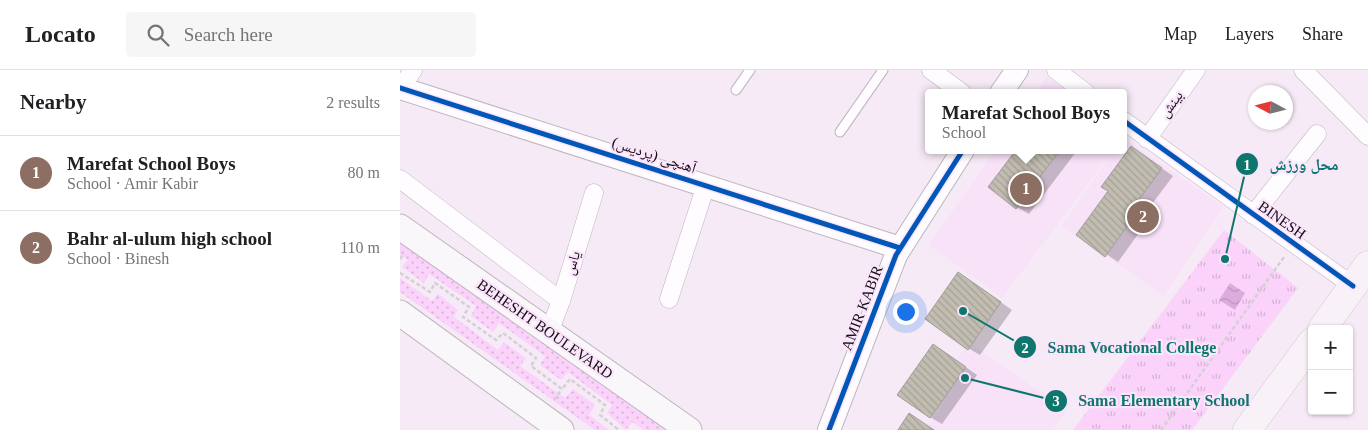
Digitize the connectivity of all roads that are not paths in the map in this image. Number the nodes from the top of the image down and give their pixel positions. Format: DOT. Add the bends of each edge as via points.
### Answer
graph roads {
  1 [pos="413,70"];
  2 [pos="750,70"];
  3 [pos="883,70"];
  4 [pos="931,70"];
  5 [pos="1017,70"];
  6 [pos="1056,70"];
  7 [pos="1196,70"];
  8 [pos="1303,70"];
  9 [pos="400,88"];
  10 [pos="957,89"];
  11 [pos="1004,89"];
  12 [pos="1081,89"];
  13 [pos="736,90"];
  14 [pos="1127,123"];
  15 [pos="840,132"];
  16 [pos="1317,134"];
  17 [pos="1368,136"];
  18 [pos="1147,138"];
  19 [pos="960,154"];
  20 [pos="400,179"];
  21 [pos="706,185"];
  22 [pos="594,193"];
  23 [pos="1253,215"];
  24 [pos="400,227"];
  25 [pos="900,248"];
  26 [pos="1363,283"];
  27 [pos="668,298"];
  28 [pos="561,301"];
  29 [pos="400,314"];
  30 [pos="1326,325"];
  31 [pos="1346,325"];
  32 [pos="549,332"];
  33 [pos="1308,347"];
  34 [pos="1308,378"];
  35 [pos="561,430"];
  36 [pos="689,430"];
  37 [pos="829,430"];
  38 [pos="1247,430"];
  39 [pos="1269,430"];
  1 -- 9 [label="street"];
  2 -- 13 [label="lane"];
  3 -- 15 [label="lane"];
  4 -- 10 [label="street"];
  5 -- 11 [label="street"];
  6 -- 12 [label="street"];
  7 -- 18 [label="street, بینش"];
  8 -- 17 [label="street"];
  9 -- 21 [label="street, آهنچی (پردیس)"];
  14 -- 18 [label="street, BINESH"];
  16 -- 23 [label="street"];
  18 -- 23 [label="street, BINESH"];
  19 -- 25 [label="street, AMIR KABIR"];
  20 -- 28 [label="street"];
  21 -- 25 [label="street, آهنچی (پردیس)"];
  21 -- 27 [label="street"];
  22 -- 28 [label="street, یاس"];
  23 -- 26 [label="street, BINESH" via="1294,244"];
  24 -- 32 [label="main road, BEHESHT BOULEVARD"];
  25 -- 37 [label="street, AMIR KABIR"];
  26 -- 30 [label="main road"];
  26 -- 31 [label="main road"];
  28 -- 32 [label="street, یاس"];
  29 -- 35 [label="main road"];
  32 -- 36 [label="main road, BEHESHT BOULEVARD"];
  33 -- 38 [label="main road"];
  34 -- 39 [label="main road"];
}
